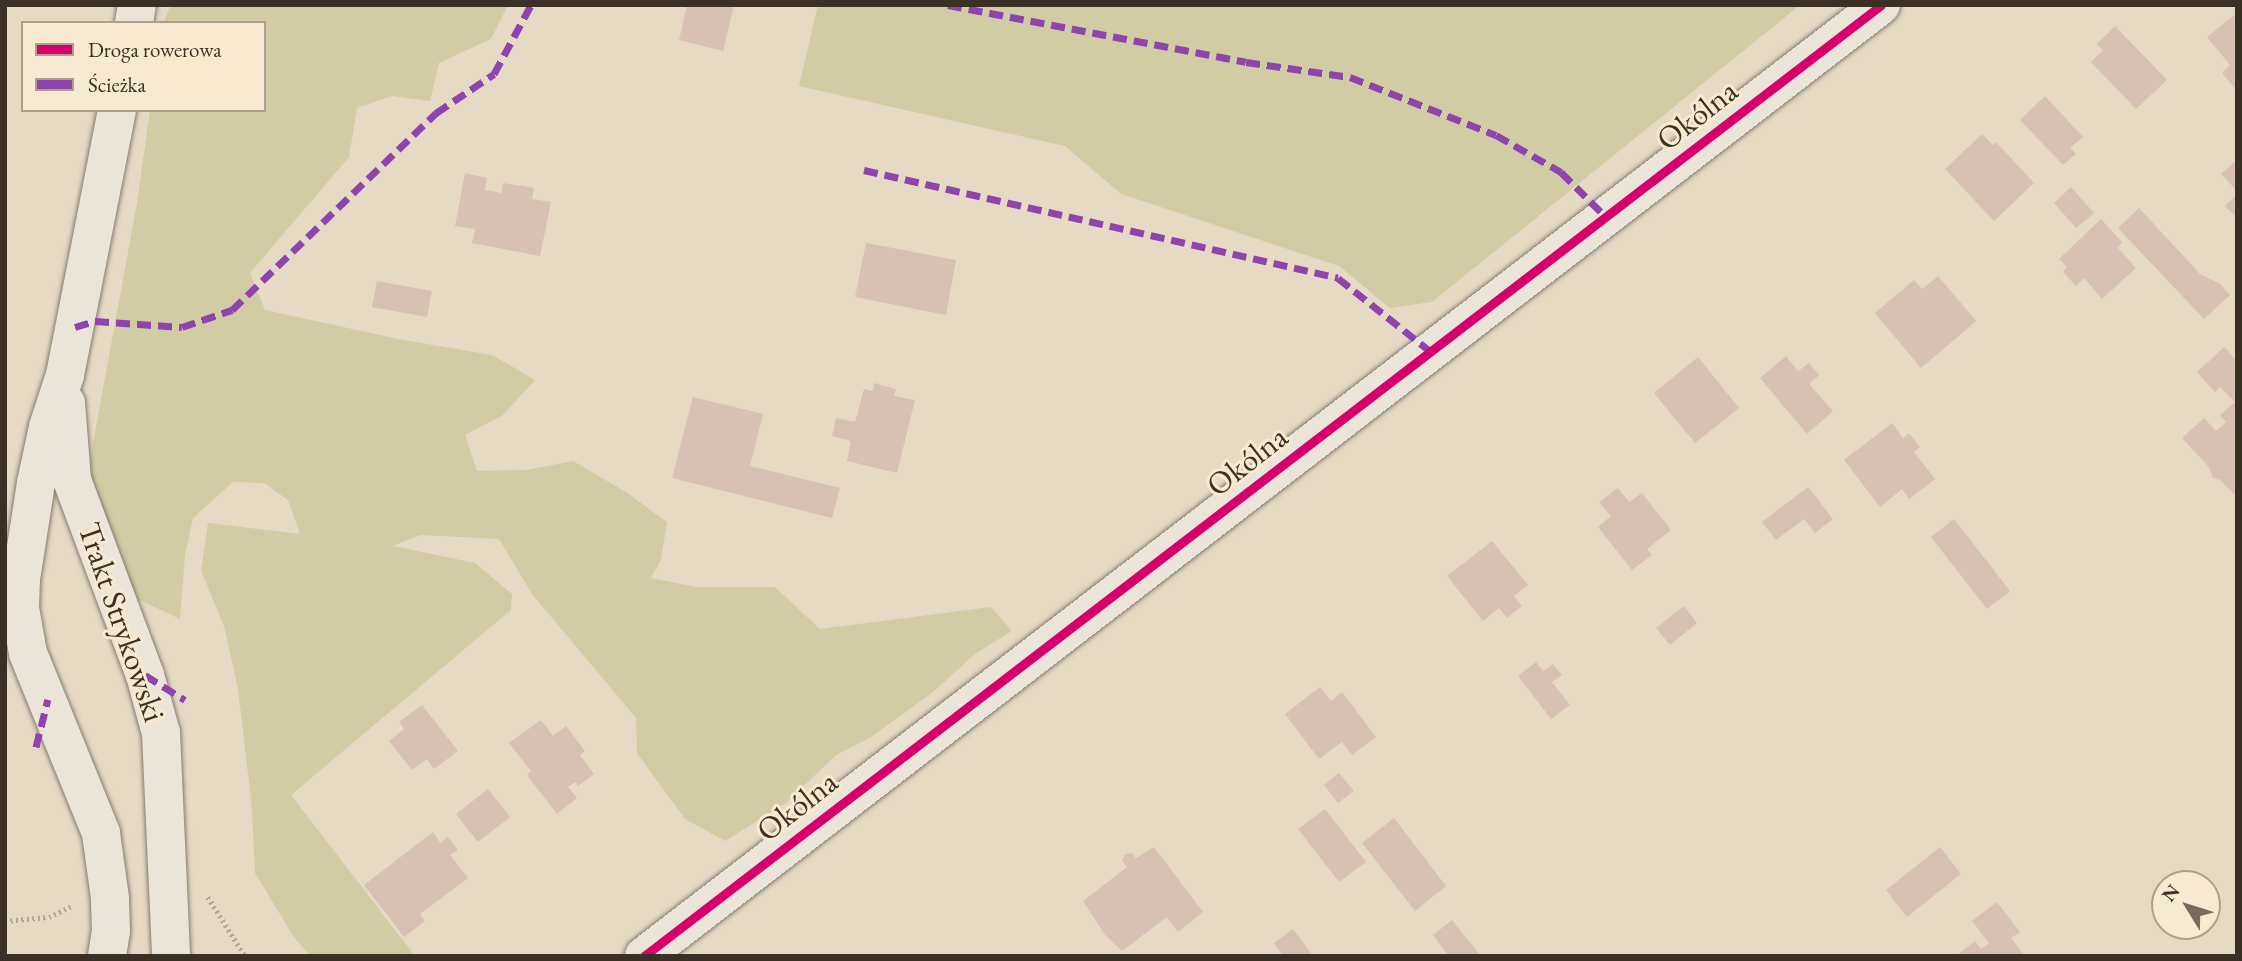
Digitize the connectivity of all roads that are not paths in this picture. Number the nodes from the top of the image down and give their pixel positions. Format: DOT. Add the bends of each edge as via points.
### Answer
graph roads {
  1 [pos="1881,5"];
  2 [pos="117,112"];
  3 [pos="65,374"];
  4 [pos="107,956"];
  5 [pos="172,956"];
  6 [pos="644,956"];
  1 -- 6 [label="street, Okólna"];
  2 -- 3 [label="street, Trakt Strykowski"];
  3 -- 4 [label="street, Trakt Strykowski" via="36,483 20,608 28,653 101,833 110,898"];
  3 -- 5 [label="street, Trakt Strykowski" via="72,480 145,675 161,733"];
}
